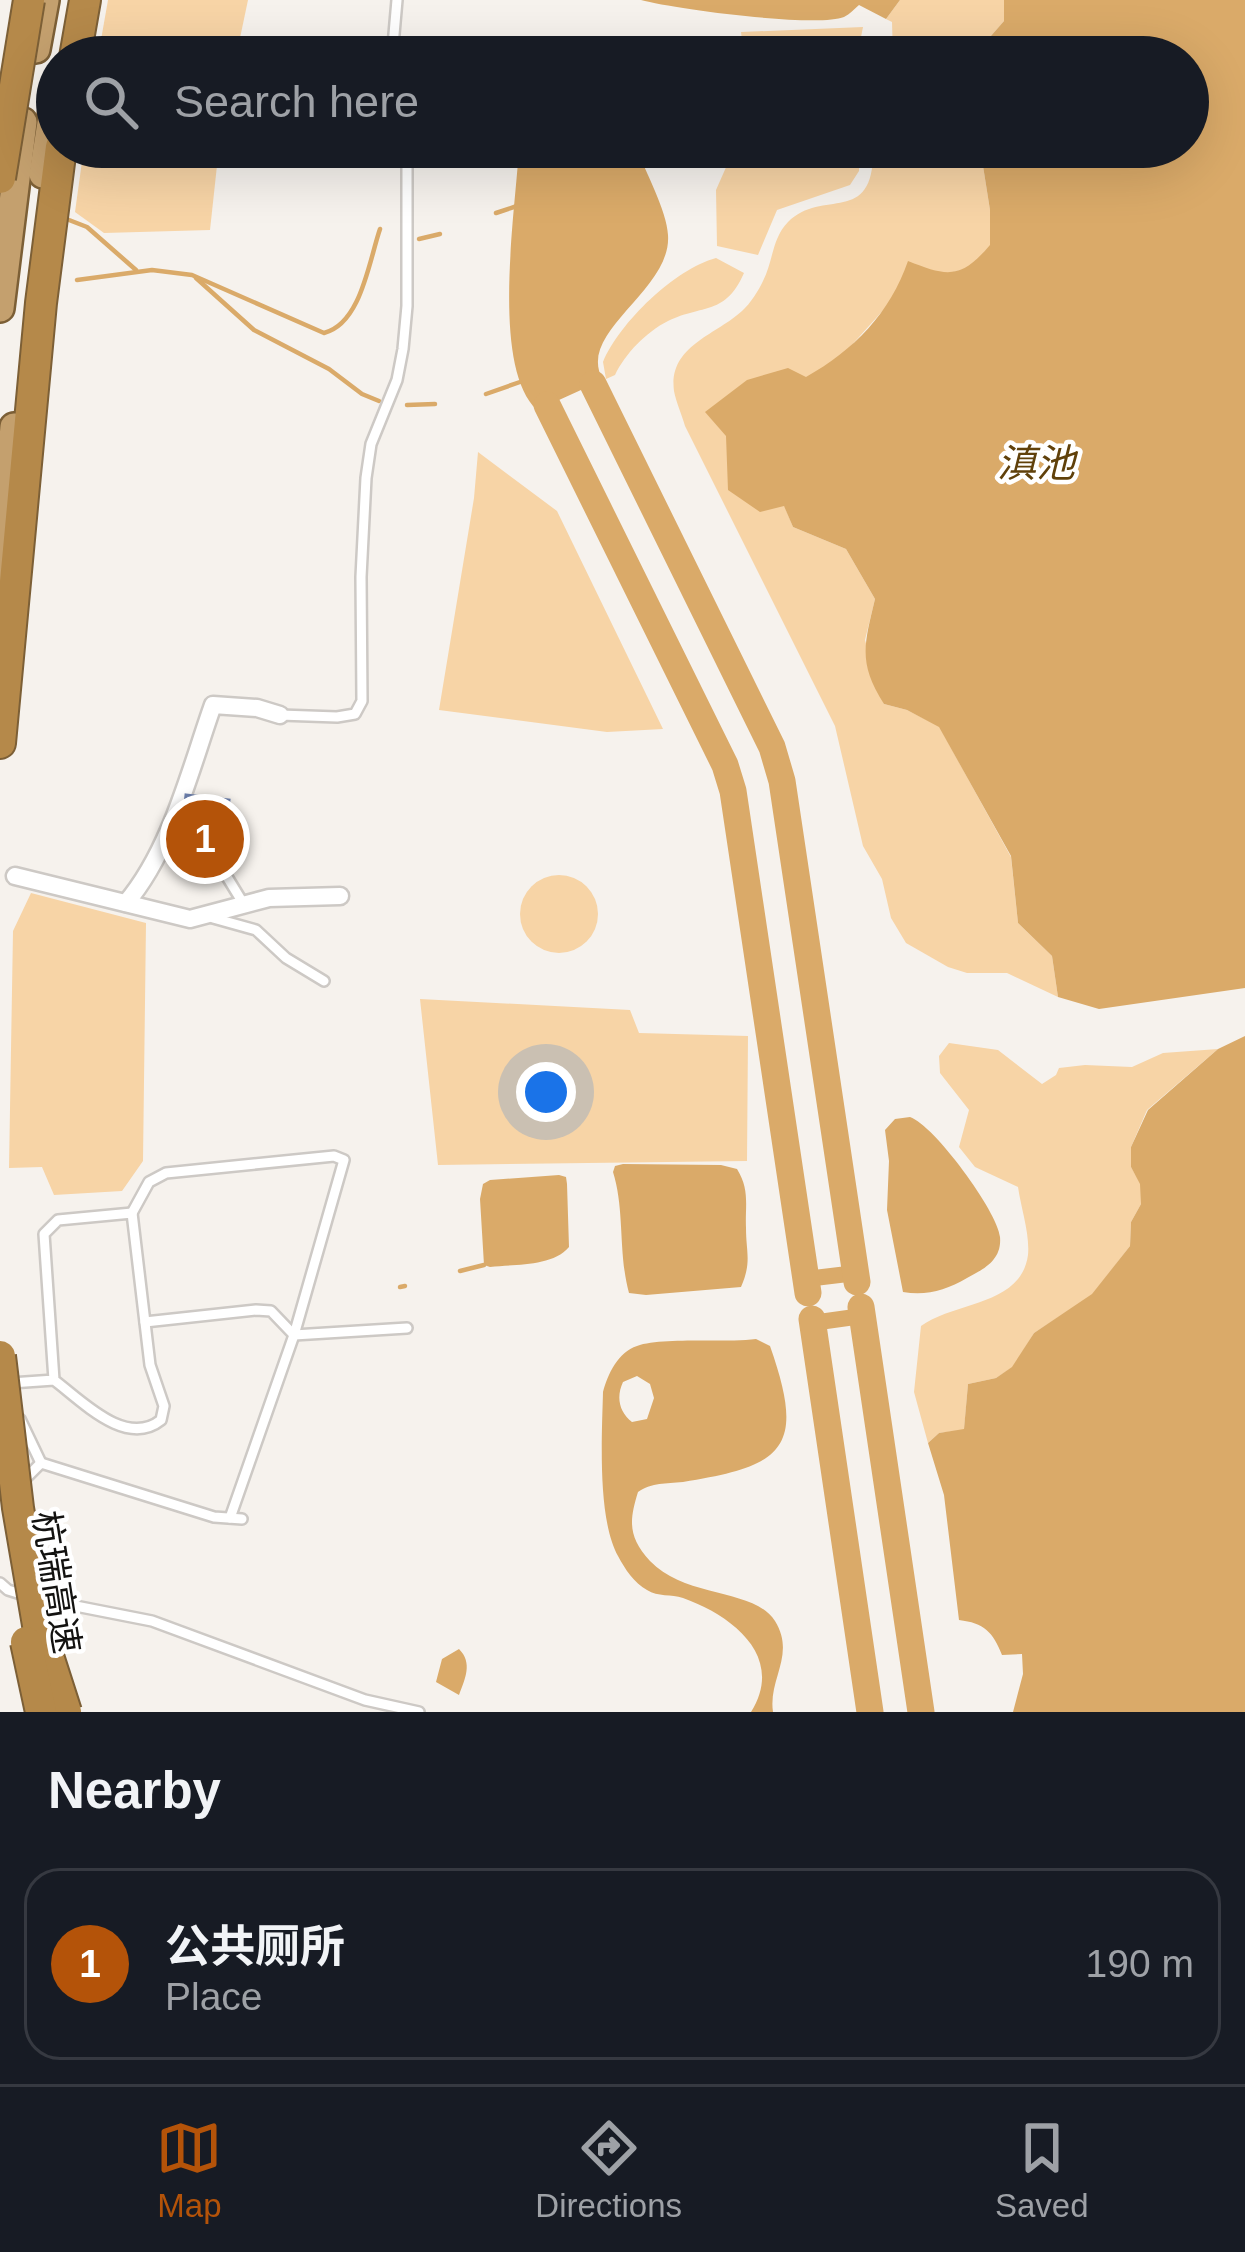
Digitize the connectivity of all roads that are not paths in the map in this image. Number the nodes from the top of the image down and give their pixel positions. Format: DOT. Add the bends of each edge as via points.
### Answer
graph roads {
  1 [pos="28,0"];
  2 [pos="45,0"];
  3 [pos="72,0"];
  4 [pos="86,0"];
  5 [pos="397,0"];
  6 [pos="36,36"];
  7 [pos="66,36"];
  8 [pos="79,36"];
  9 [pos="394,36"];
  10 [pos="36,38"];
  11 [pos="6,165"];
  12 [pos="45,168"];
  13 [pos="58,168"];
  14 [pos="407,168"];
  15 [pos="0,308"];
  16 [pos="0,578"];
  17 [pos="280,715"];
  18 [pos="0,743"];
  19 [pos="221,867"];
  20 [pos="14,876"];
  21 [pos="340,896"];
  22 [pos="243,902"];
  23 [pos="126,903"];
  24 [pos="190,919"];
  25 [pos="325,981"];
  26 [pos="132,1213"];
  27 [pos="145,1322"];
  28 [pos="407,1328"];
  29 [pos="294,1334"];
  30 [pos="3,1374"];
  31 [pos="54,1380"];
  32 [pos="0,1463"];
  33 [pos="41,1463"];
  34 [pos="0,1503"];
  35 [pos="0,1583"];
  36 [pos="40,1712"];
  37 [pos="66,1712"];
  38 [pos="419,1712"];
  1 -- 11 [label="highway, bridge"];
  2 -- 6 [label="highway"];
  3 -- 7 [label="highway"];
  4 -- 8 [label="highway"];
  5 -- 9 [label="lane"];
  10 -- 11 [label="highway"];
  11 -- 15 [label="highway"];
  12 -- 16 [label="highway"];
  13 -- 18 [label="highway"];
  14 -- 17 [label="lane" via="403,349 366,478 362,701 355,714 337,718"];
  17 -- 23 [label="street" via="213,705 163,839"];
  19 -- 22 [label="lane"];
  20 -- 23 [label="street"];
  21 -- 22 [label="street"];
  22 -- 24 [label="street"];
  23 -- 24 [label="street"];
  24 -- 25 [label="lane" via="221,918 256,930"];
  26 -- 27 [label="lane"];
  26 -- 29 [label="lane" via="149,1182 166,1173 344,1160"];
  26 -- 31 [label="lane" via="58,1220 44,1234"];
  27 -- 29 [label="lane" via="271,1311"];
  27 -- 31 [label="lane" via="164,1406 154,1426 121,1426"];
  28 -- 29 [label="lane"];
  29 -- 33 [label="lane" via="236,1519"];
  30 -- 31 [label="lane"];
  30 -- 33 [label="lane"];
  30 -- 37 [label="highway, bridge" via="38,1624"];
  32 -- 36 [label="highway, 杭瑞高速, bridge"];
  33 -- 34 [label="lane"];
  35 -- 38 [label="lane" via="71,1608 152,1621 364,1700"];
}
